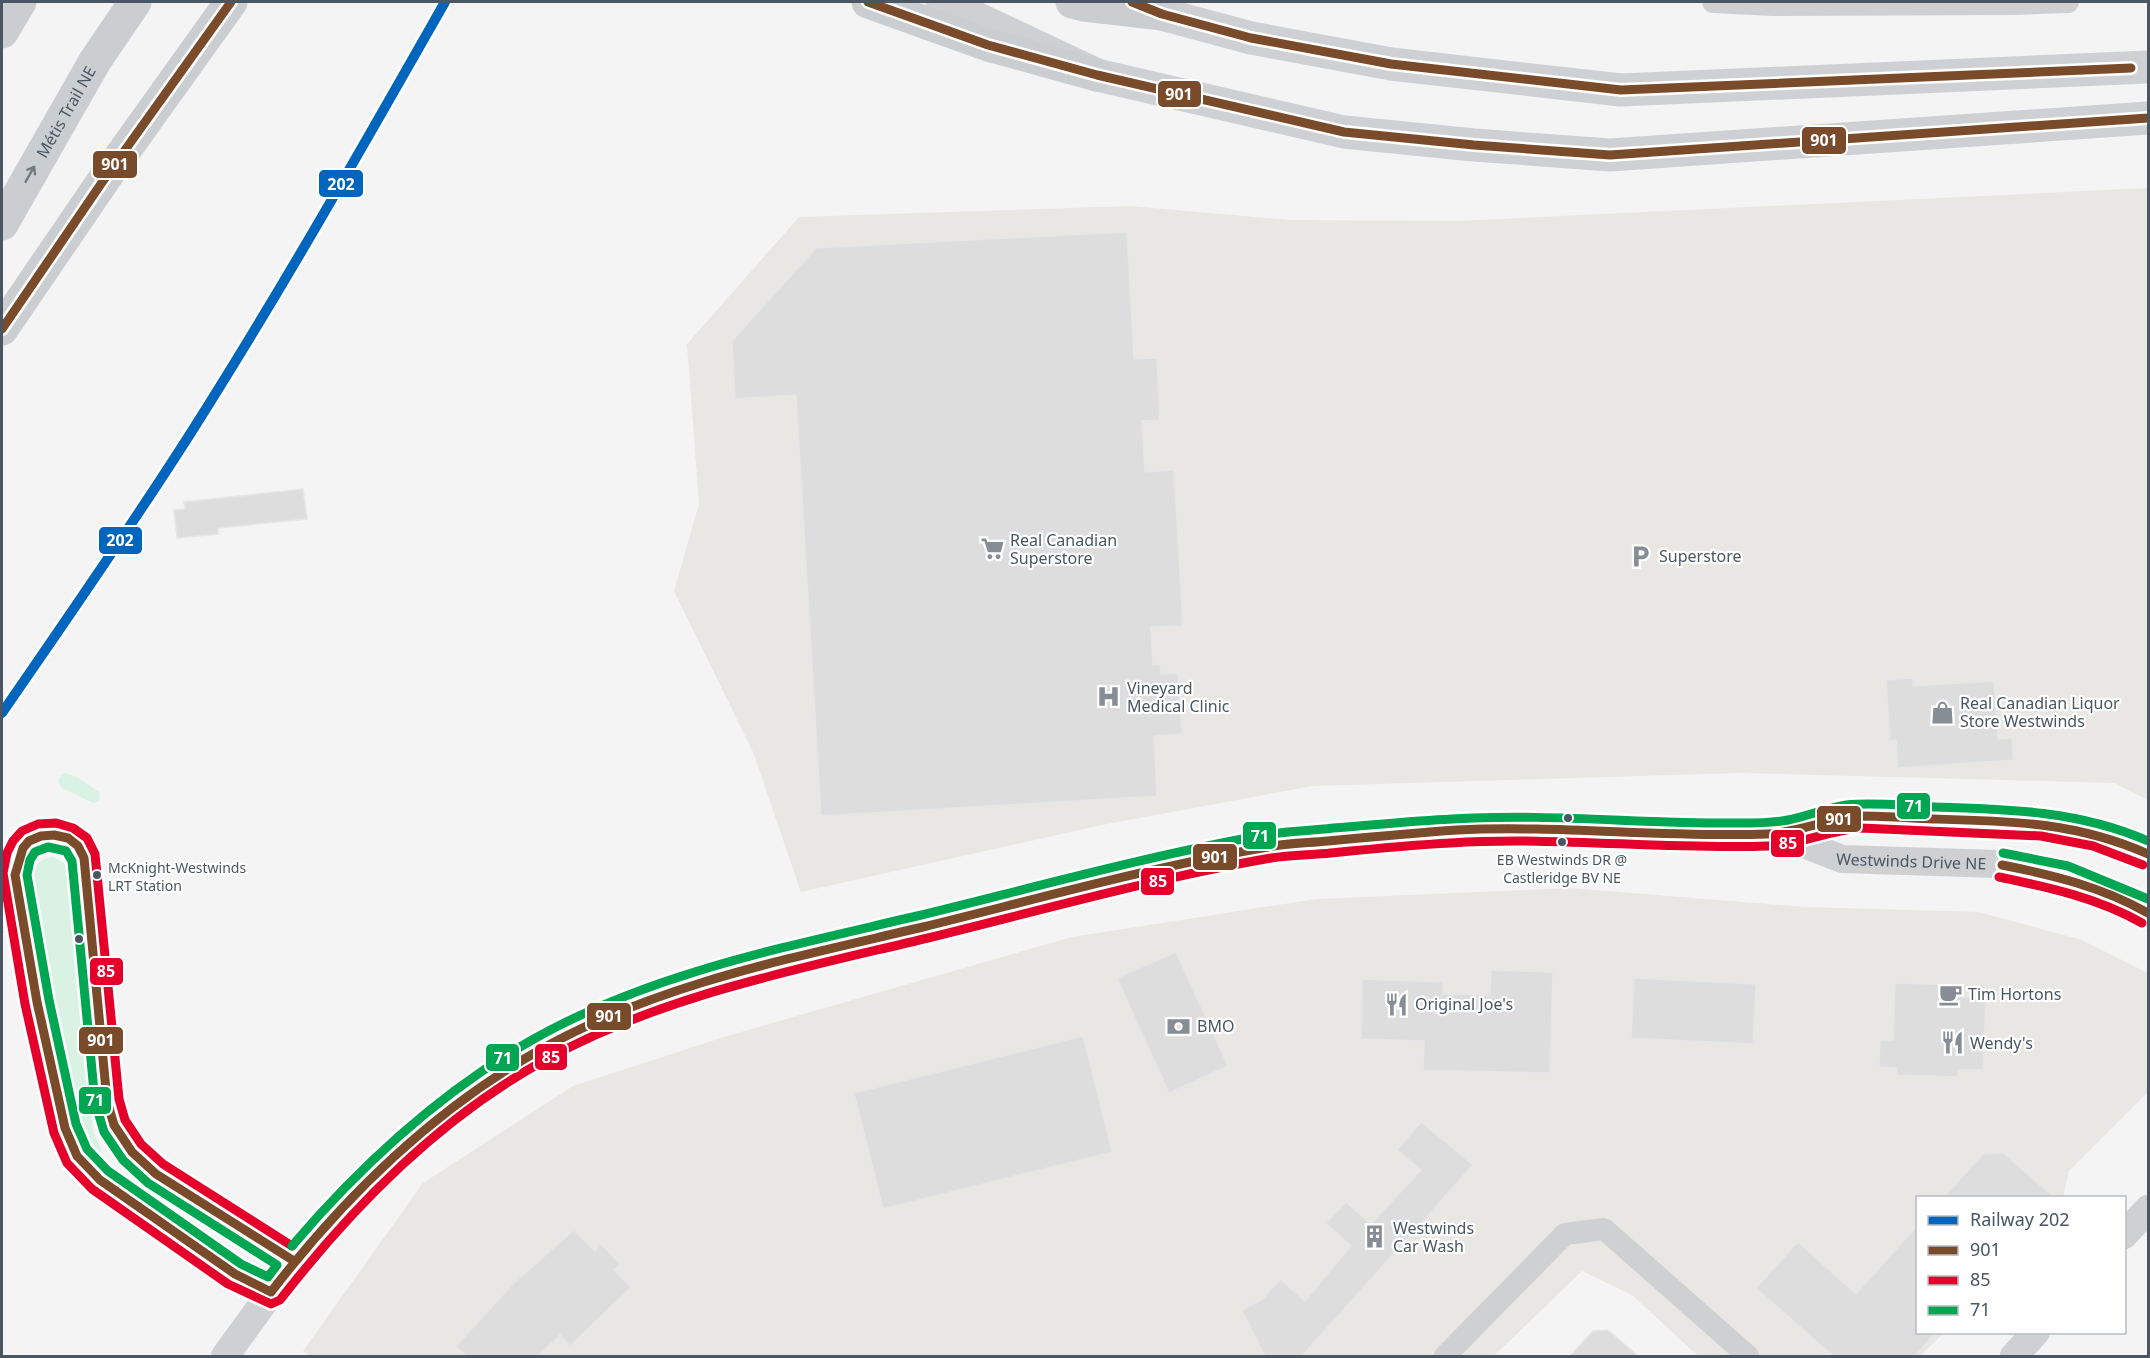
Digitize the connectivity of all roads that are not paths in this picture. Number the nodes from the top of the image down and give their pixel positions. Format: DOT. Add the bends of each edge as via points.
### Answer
graph roads {
  1 [pos="20,2"];
  2 [pos="112,2"];
  3 [pos="135,2"];
  4 [pos="231,2"];
  5 [pos="868,2"];
  6 [pos="942,2"];
  7 [pos="1072,2"];
  8 [pos="1132,2"];
  9 [pos="1713,2"];
  10 [pos="2067,2"];
  11 [pos="2015,3"];
  12 [pos="1162,14"];
  13 [pos="2,32"];
  14 [pos="95,61"];
  15 [pos="2148,67"];
  16 [pos="1097,75"];
  17 [pos="2148,118"];
  18 [pos="2,224"];
  19 [pos="2,329"];
  20 [pos="1779,834"];
  21 [pos="2148,854"];
  22 [pos="2148,913"];
  23 [pos="2148,1209"];
  24 [pos="2126,1233"];
  25 [pos="2034,1334"];
  26 [pos="225,1356"];
  27 [pos="1445,1356"];
  28 [pos="1748,1356"];
  29 [pos="2014,1356"];
  1 -- 13 [label="main road"];
  2 -- 14 [label="main road"];
  3 -- 14 [label="main road, Métis Trail NE"];
  4 -- 19 [label="main road"];
  5 -- 16 [label="main road" via="988,45"];
  6 -- 16 [label="main road"];
  7 -- 12 [label="main road"];
  8 -- 12 [label="main road"];
  9 -- 11 [label="street"];
  10 -- 11 [label="street"];
  12 -- 15 [label="main road" via="1251,38 1390,63 1621,90"];
  18 -- 14 [label="main road, Métis Trail NE, one-way"];
  16 -- 17 [label="main road" via="1344,132 1474,146 1610,154"];
  20 -- 21 [label="street, Westwinds Drive NE" via="1847,817 1996,820 2064,826 2128,843"];
  20 -- 22 [label="street, Westwinds Drive NE" via="1842,859 1997,864 2065,878"];
  20 -- 26 [label="street, Westwinds Drive NE" via="1490,829 1263,847 770,964 649,1000 571,1034 515,1065 391,1157 330,1218 294,1261"];
  23 -- 24 [label="street"];
  25 -- 29 [label="street"];
  27 -- 28 [label="street" via="1565,1234 1604,1229"];
}
